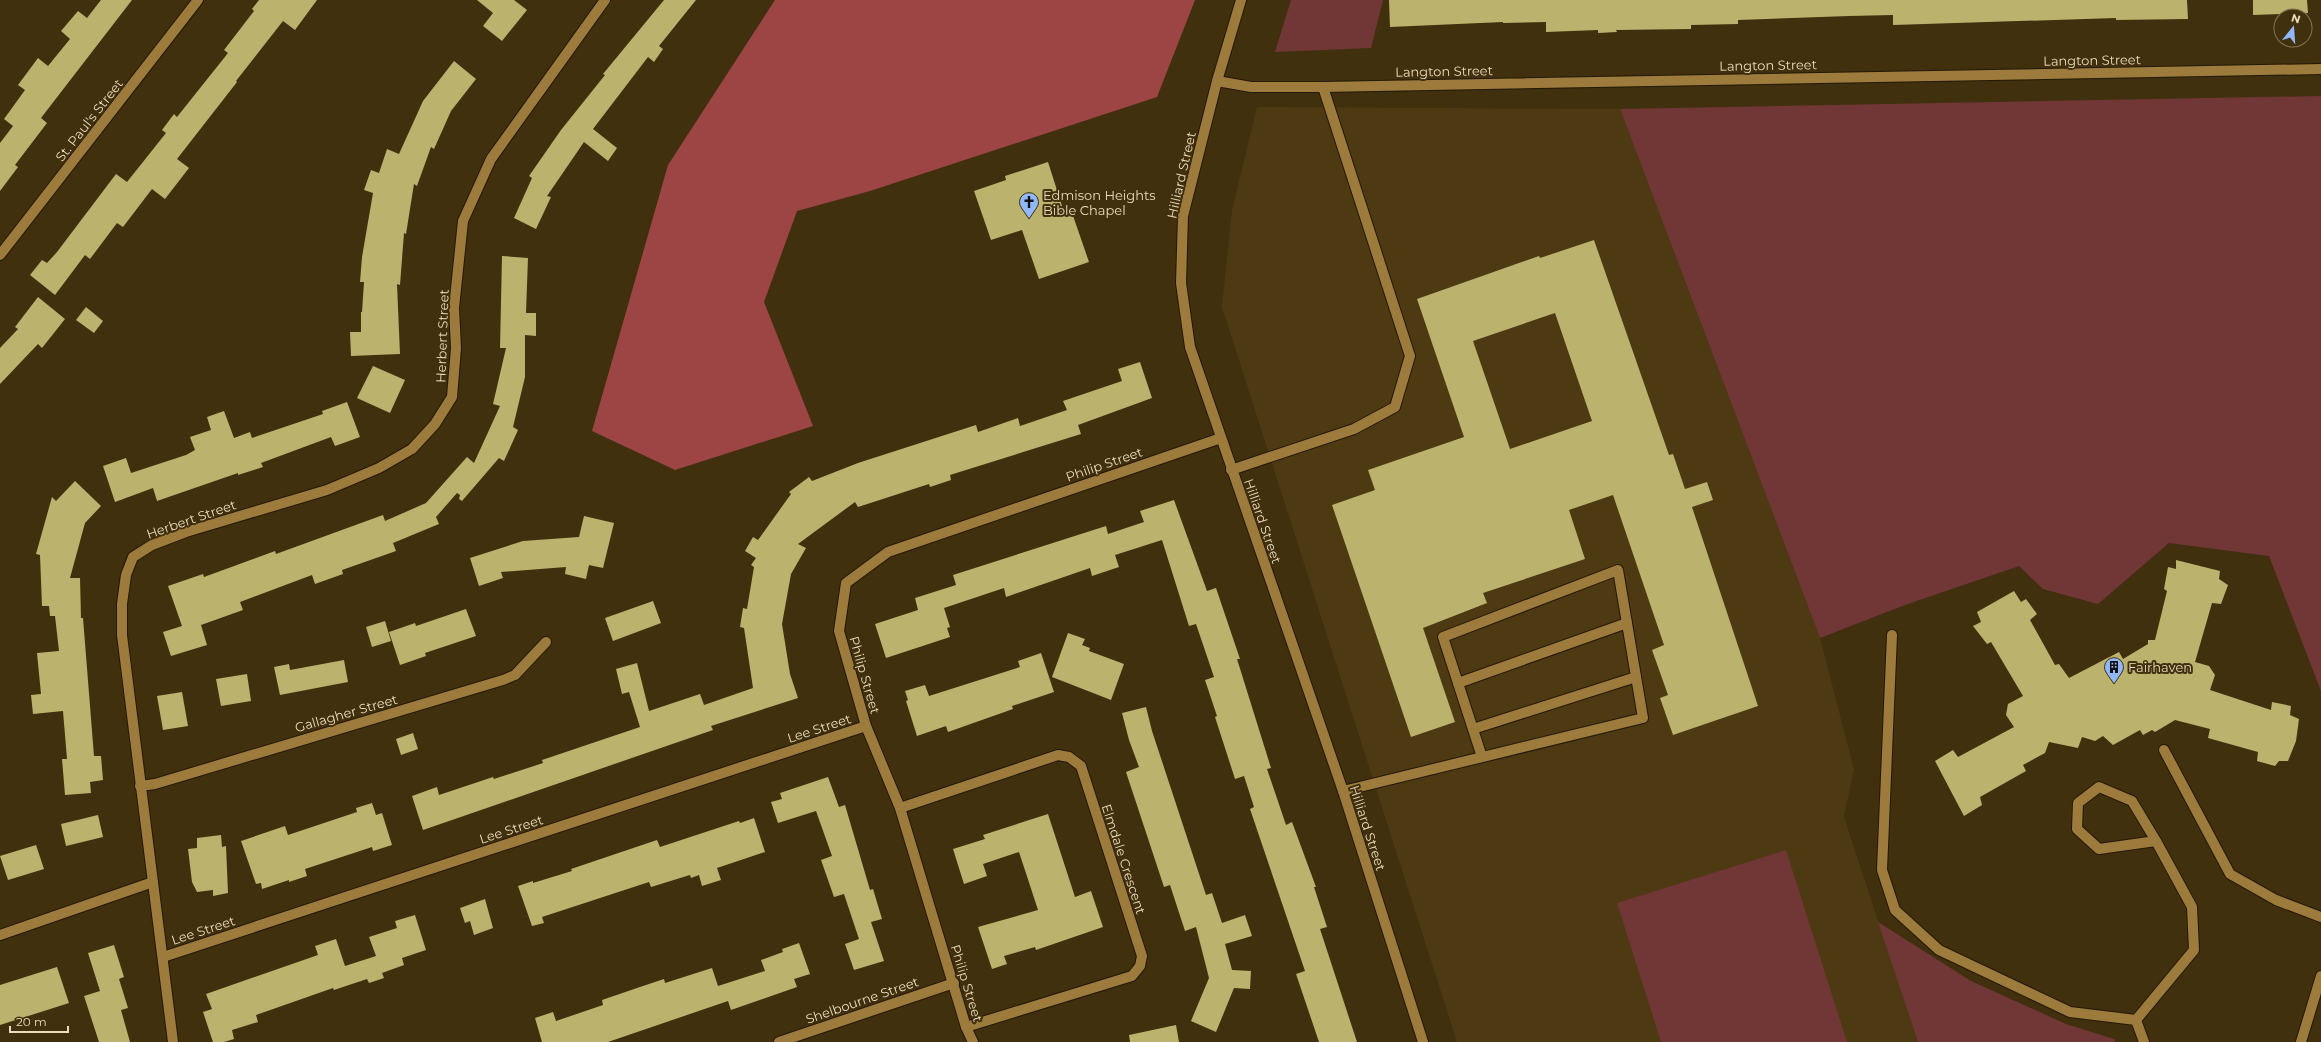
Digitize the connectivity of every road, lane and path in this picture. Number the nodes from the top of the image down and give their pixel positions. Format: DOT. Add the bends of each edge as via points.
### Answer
graph roads {
  1 [pos="198,0"];
  2 [pos="1241,0"];
  3 [pos="602,1"];
  4 [pos="2321,69"];
  5 [pos="1217,81"];
  6 [pos="1323,86"];
  7 [pos="0,255"];
  8 [pos="1221,438"];
  9 [pos="1231,470"];
  10 [pos="1627,623"];
  11 [pos="1892,635"];
  12 [pos="546,642"];
  13 [pos="1636,677"];
  14 [pos="1458,683"];
  15 [pos="866,726"];
  16 [pos="1473,729"];
  17 [pos="2164,750"];
  18 [pos="1482,757"];
  19 [pos="140,786"];
  20 [pos="1343,791"];
  21 [pos="900,808"];
  22 [pos="2156,841"];
  23 [pos="153,882"];
  24 [pos="2321,917"];
  25 [pos="0,935"];
  26 [pos="164,957"];
  27 [pos="2321,976"];
  28 [pos="954,983"];
  29 [pos="2136,1020"];
  30 [pos="966,1027"];
  31 [pos="173,1042"];
  32 [pos="779,1042"];
  33 [pos="973,1042"];
  34 [pos="1423,1042"];
  35 [pos="2144,1042"];
  36 [pos="2301,1042"];
  1 -- 7 [label="street, St. Paul's Street"];
  2 -- 5 [label="street, Hilliard Street"];
  3 -- 19 [label="street, Herbert Street" via="491,159 463,221 454,308 456,348 452,397 435,424 412,450 379,468 326,490 152,544 133,557 126,575 122,604 122,635"];
  4 -- 6 [label="street, Langton Street"];
  5 -- 6 [label="street, Langton Street" via="1251,87"];
  5 -- 8 [label="street, Hilliard Street" via="1183,216 1181,283 1190,347"];
  6 -- 9 [label="street" via="1410,356 1395,407 1354,429"];
  8 -- 9 [label="street, Hilliard Street"];
  8 -- 15 [label="street, Philip Street" via="888,552 846,583 839,631"];
  9 -- 20 [label="street, Hilliard Street"];
  10 -- 13 [label="street"];
  10 -- 14 [label="street"];
  10 -- 14 [label="street" via="1618,570 1443,637"];
  11 -- 29 [label="street" via="1882,870 1895,910 1939,950 2070,1012"];
  12 -- 19 [label="street, Gallagher Street" via="514,675 502,680 155,784"];
  13 -- 16 [label="street"];
  13 -- 18 [label="street" via="1643,718"];
  14 -- 16 [label="street"];
  15 -- 21 [label="street, Philip Street"];
  15 -- 26 [label="street, Lee Street"];
  16 -- 18 [label="street"];
  17 -- 24 [label="street" via="2230,874 2276,900"];
  18 -- 20 [label="street"];
  19 -- 23 [label="street"];
  20 -- 34 [label="street, Hilliard Street"];
  21 -- 28 [label="street, Philip Street"];
  21 -- 30 [label="street, Elmdale Crescent" via="1058,755 1069,757 1081,766 1142,956 1140,966 1132,976"];
  22 -- 22 [label="street" via="2132,801 2099,787 2078,803 2077,829 2100,849"];
  22 -- 29 [label="street" via="2192,907 2194,950"];
  23 -- 25 [label="street"];
  23 -- 26 [label="street"];
  26 -- 31 [label="street"];
  27 -- 36 [label="street"];
  28 -- 30 [label="street, Philip Street"];
  28 -- 32 [label="street, Shelbourne Street"];
  29 -- 35 [label="street"];
  30 -- 33 [label="street, Philip Street"];
}
